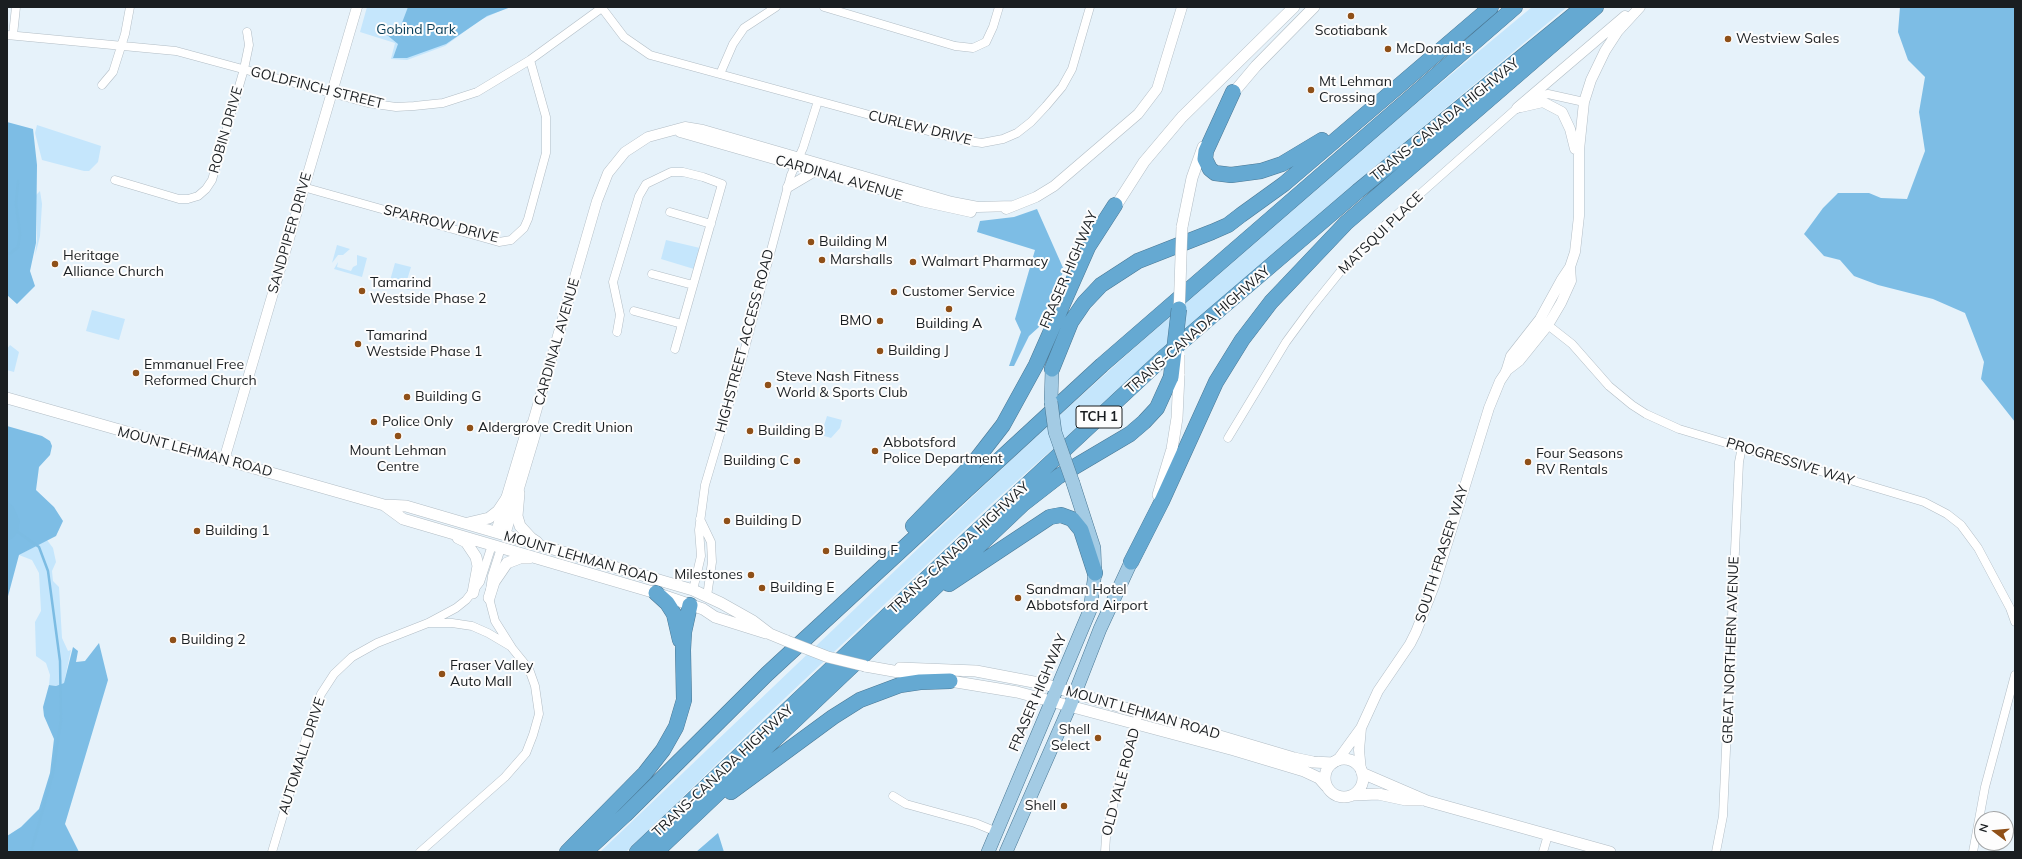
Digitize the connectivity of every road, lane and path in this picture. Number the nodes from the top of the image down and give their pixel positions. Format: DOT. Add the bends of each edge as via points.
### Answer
graph roads {
  1 [pos="16,7"];
  2 [pos="130,7"];
  3 [pos="357,7"];
  4 [pos="602,7"];
  5 [pos="776,7"];
  6 [pos="824,7"];
  7 [pos="999,7"];
  8 [pos="1090,7"];
  9 [pos="1182,7"];
  10 [pos="1294,7"];
  11 [pos="1314,7"];
  12 [pos="1491,7"];
  13 [pos="1515,7"];
  14 [pos="1583,7"];
  15 [pos="1596,7"];
  16 [pos="1635,7"];
  17 [pos="1640,7"];
  18 [pos="247,32"];
  19 [pos="10,35"];
  20 [pos="121,46"];
  21 [pos="530,60"];
  22 [pos="244,69"];
  23 [pos="720,74"];
  24 [pos="102,85"];
  25 [pos="1395,87"];
  26 [pos="1233,92"];
  27 [pos="331,94"];
  28 [pos="818,101"];
  29 [pos="1584,102"];
  30 [pos="1517,108"];
  31 [pos="797,161"];
  32 [pos="815,171"];
  33 [pos="1578,173"];
  34 [pos="115,180"];
  35 [pos="303,187"];
  36 [pos="788,187"];
  37 [pos="1115,205"];
  38 [pos="1013,206"];
  39 [pos="670,212"];
  40 [pos="711,224"];
  41 [pos="652,274"];
  42 [pos="693,286"];
  43 [pos="1179,309"];
  44 [pos="634,311"];
  45 [pos="1544,322"];
  46 [pos="682,324"];
  47 [pos="616,332"];
  48 [pos="675,349"];
  49 [pos="1052,369"];
  50 [pos="1175,376"];
  51 [pos="7,398"];
  52 [pos="1228,438"];
  53 [pos="1742,448"];
  54 [pos="224,460"];
  55 [pos="513,495"];
  56 [pos="384,505"];
  57 [pos="700,519"];
  58 [pos="466,524"];
  59 [pos="450,533"];
  60 [pos="500,534"];
  61 [pos="496,546"];
  62 [pos="544,547"];
  63 [pos="540,558"];
  64 [pos="1131,562"];
  65 [pos="1095,573"];
  66 [pos="473,593"];
  67 [pos="656,593"];
  68 [pos="707,596"];
  69 [pos="489,598"];
  70 [pos="696,602"];
  71 [pos="902,619"];
  72 [pos="2015,622"];
  73 [pos="428,623"];
  74 [pos="770,634"];
  75 [pos="512,648"];
  76 [pos="683,650"];
  77 [pos="878,668"];
  78 [pos="767,674"];
  79 [pos="2015,675"];
  80 [pos="950,681"];
  81 [pos="1058,688"];
  82 [pos="1075,693"];
  83 [pos="1052,702"];
  84 [pos="1070,706"];
  85 [pos="1139,712"];
  86 [pos="1136,724"];
  87 [pos="1361,728"];
  88 [pos="1335,762"];
  89 [pos="1361,772"];
  90 [pos="1326,786"];
  91 [pos="1353,795"];
  92 [pos="893,796"];
  93 [pos="1427,801"];
  94 [pos="683,826"];
  95 [pos="997,832"];
  96 [pos="1548,834"];
  97 [pos="272,852"];
  98 [pos="420,852"];
  99 [pos="567,852"];
  100 [pos="585,852"];
  101 [pos="637,852"];
  102 [pos="656,852"];
  103 [pos="988,852"];
  104 [pos="1006,852"];
  105 [pos="1105,852"];
  106 [pos="1543,852"];
  107 [pos="1610,852"];
  108 [pos="1716,852"];
  109 [pos="1974,852"];
  1 -- 19 [label="street"];
  2 -- 20 [label="street"];
  3 -- 27 [label="street, SANDPIPER DRIVE"];
  4 -- 21 [label="street, GOLDFINCH STREET"];
  4 -- 23 [label="street, CURLEW DRIVE" via="624,37 650,55"];
  5 -- 23 [label="street" via="744,28 733,44"];
  6 -- 7 [label="street" via="955,46 973,48 986,42"];
  8 -- 28 [label="street, CURLEW DRIVE" via="1072,69 1062,87 1031,122 1017,133 1003,139 982,143 961,140"];
  9 -- 38 [label="street, CARDINAL AVENUE" via="1156,89 1138,114 1054,186"];
  10 -- 37 [label="main road, FRASER HIGHWAY" via="1182,117 1144,162"];
  11 -- 26 [label="main road"];
  12 -- 25 [label="highway"];
  13 -- 78 [label="highway, TCH 1" via="1102,364"];
  14 -- 101 [label="highway, TRANS-CANADA HIGHWAY / TCH 1" via="1358,191 1164,357"];
  15 -- 64 [label="highway" via="1346,223 1271,302 1242,340 1216,382"];
  16 -- 30 [label="street"];
  17 -- 29 [label="street, SOUTH FRASER WAY" via="1618,31 1605,51"];
  18 -- 22 [label="street, ROBIN DRIVE" via="249,45"];
  19 -- 20 [label="street, GOLDFINCH STREET"];
  20 -- 22 [label="street, GOLDFINCH STREET" via="176,50"];
  20 -- 24 [label="street" via="113,72"];
  21 -- 27 [label="street, GOLDFINCH STREET" via="477,92 443,102 396,107"];
  21 -- 35 [label="street, SPARROW DRIVE" via="546,117 546,153 528,219 524,228 511,240 499,242"];
  22 -- 27 [label="street, GOLDFINCH STREET"];
  22 -- 34 [label="street, ROBIN DRIVE" via="212,180 198,196 179,199"];
  23 -- 28 [label="street, CURLEW DRIVE"];
  25 -- 26 [label="highway" via="1328,136 1282,164 1262,171 1222,175 1210,169 1205,159 1206,151"];
  25 -- 49 [label="highway" via="1284,184 1232,222 1138,260 1102,285 1084,303 1071,322"];
  26 -- 43 [label="main road, bridge" via="1216,119 1198,158 1182,227"];
  27 -- 35 [label="street, SANDPIPER DRIVE"];
  28 -- 31 [label="street"];
  29 -- 30 [label="street, MATSQUI PLACE" via="1548,94 1538,96"];
  29 -- 33 [label="street, SOUTH FRASER WAY" via="1579,136"];
  30 -- 33 [label="street" via="1543,102 1562,112 1573,139"];
  30 -- 52 [label="street, MATSQUI PLACE" via="1385,225 1340,272 1286,342"];
  31 -- 32 [label="street, CARDINAL AVENUE"];
  31 -- 36 [label="street, HIGHSTREET ACCESS ROAD"];
  31 -- 38 [label="street, CARDINAL AVENUE" via="952,202 978,207"];
  31 -- 55 [label="street, CARDINAL AVENUE" via="685,133 666,131 648,137 625,152 608,173 597,201 533,422 526,432"];
  32 -- 36 [label="street"];
  32 -- 38 [label="street, CARDINAL AVENUE" via="950,209 996,213"];
  33 -- 45 [label="street, SOUTH FRASER WAY" via="1579,216 1575,252 1570,267 1571,281 1561,303"];
  35 -- 54 [label="street, SANDPIPER DRIVE"];
  36 -- 57 [label="street, HIGHSTREET ACCESS ROAD" via="740,367 705,485"];
  37 -- 49 [label="main road, FRASER HIGHWAY" via="1059,331"];
  37 -- 78 [label="highway" via="1088,248 1036,365 1003,425 972,465"];
  39 -- 40 [label="street"];
  40 -- 42 [label="street"];
  40 -- 47 [label="street" via="722,184 683,172 670,172 646,184 639,196 613,282 620,315"];
  41 -- 42 [label="street"];
  42 -- 46 [label="street"];
  43 -- 50 [label="highway, bridge"];
  44 -- 46 [label="street"];
  45 -- 53 [label="street, PROGRESSIVE WAY" via="1572,344 1609,386 1646,414 1679,429"];
  45 -- 87 [label="street, SOUTH FRASER WAY" via="1519,361 1506,372 1489,408 1421,621 1410,644 1378,691"];
  46 -- 48 [label="street"];
  49 -- 65 [label="main road, FRASER HIGHWAY, bridge" via="1052,418 1094,548"];
  50 -- 64 [label="main road" via="1177,418 1172,449 1155,503"];
  50 -- 71 [label="highway" via="1157,408 1144,422 1130,434 1044,486"];
  51 -- 54 [label="main road, MOUNT LEHMAN ROAD"];
  53 -- 72 [label="street, PROGRESSIVE WAY" via="1924,502 1947,514 1961,525 1978,548"];
  53 -- 108 [label="street, GREAT NORTHERN AVENUE" via="1739,462 1723,816"];
  54 -- 56 [label="main road, MOUNT LEHMAN ROAD"];
  55 -- 58 [label="main road" via="489,518"];
  55 -- 60 [label="street, CARDINAL AVENUE"];
  55 -- 62 [label="main road" via="520,526 530,538"];
  56 -- 58 [label="main road, MOUNT LEHMAN ROAD" via="406,506"];
  56 -- 59 [label="main road, MOUNT LEHMAN ROAD" via="403,519"];
  57 -- 68 [label="street" via="711,542 712,562"];
  57 -- 70 [label="street, HIGHSTREET ACCESS ROAD" via="701,556"];
  58 -- 60 [label="main road, MOUNT LEHMAN ROAD"];
  59 -- 61 [label="main road, MOUNT LEHMAN ROAD"];
  59 -- 66 [label="main road" via="466,542 476,557 478,566"];
  60 -- 61 [label="main road"];
  60 -- 62 [label="main road, MOUNT LEHMAN ROAD"];
  61 -- 63 [label="main road, MOUNT LEHMAN ROAD"];
  61 -- 66 [label="street, AUTOMALL DRIVE"];
  61 -- 69 [label="street, AUTOMALL DRIVE"];
  62 -- 70 [label="main road, MOUNT LEHMAN ROAD"];
  63 -- 67 [label="main road, MOUNT LEHMAN ROAD"];
  63 -- 69 [label="main road" via="520,558 507,563 494,582"];
  64 -- 82 [label="main road" via="1100,629"];
  65 -- 71 [label="highway" via="1077,524 1061,515 1050,517 955,580"];
  65 -- 81 [label="main road, FRASER HIGHWAY" via="1090,610"];
  66 -- 73 [label="street, AUTOMALL DRIVE" via="456,608"];
  67 -- 70 [label="main road, MOUNT LEHMAN ROAD"];
  67 -- 76 [label="highway" via="674,614"];
  68 -- 70 [label="main road"];
  68 -- 74 [label="main road, MOUNT LEHMAN ROAD" via="753,621"];
  69 -- 75 [label="street, AUTOMALL DRIVE" via="495,621"];
  70 -- 74 [label="main road, MOUNT LEHMAN ROAD" via="715,617"];
  70 -- 76 [label="highway" via="684,632"];
  71 -- 94 [label="highway"];
  73 -- 75 [label="street, AUTOMALL DRIVE" via="472,626"];
  73 -- 97 [label="street, AUTOMALL DRIVE" via="377,642 352,657 334,674 321,694 313,715"];
  74 -- 77 [label="main road, MOUNT LEHMAN ROAD, bridge" via="828,657"];
  75 -- 98 [label="street, AUTOMALL DRIVE" via="529,669 536,686 539,714 526,753 505,777"];
  76 -- 99 [label="highway" via="684,700 680,718 670,738 645,773"];
  77 -- 80 [label="main road, MOUNT LEHMAN ROAD"];
  77 -- 81 [label="main road, MOUNT LEHMAN ROAD" via="976,671"];
  78 -- 100 [label="highway, TCH 1"];
  79 -- 109 [label="street" via="1983,797"];
  80 -- 83 [label="main road, MOUNT LEHMAN ROAD" via="1005,689"];
  80 -- 94 [label="highway" via="900,685 860,700 832,717"];
  81 -- 82 [label="main road, MOUNT LEHMAN ROAD"];
  81 -- 83 [label="main road, FRASER HIGHWAY"];
  82 -- 84 [label="main road"];
  82 -- 85 [label="main road, MOUNT LEHMAN ROAD"];
  83 -- 84 [label="main road, MOUNT LEHMAN ROAD"];
  83 -- 95 [label="main road, FRASER HIGHWAY"];
  84 -- 86 [label="main road, MOUNT LEHMAN ROAD"];
  84 -- 104 [label="main road"];
  85 -- 86 [label="street, OLD YALE ROAD"];
  85 -- 88 [label="main road, MOUNT LEHMAN ROAD" via="1294,758 1313,762"];
  86 -- 90 [label="main road, MOUNT LEHMAN ROAD" via="1304,772 1319,778"];
  86 -- 105 [label="street, OLD YALE ROAD" via="1115,797"];
  87 -- 88 [label="street, SOUTH FRASER WAY"];
  87 -- 89 [label="street, SOUTH FRASER WAY"];
  88 -- 89 [label="main road" via="1349,760 1355,763"];
  88 -- 90 [label="main road" via="1325,774"];
  89 -- 91 [label="main road" via="1361,786"];
  89 -- 93 [label="main road"];
  90 -- 91 [label="main road" via="1340,797"];
  91 -- 93 [label="main road" via="1378,794"];
  92 -- 95 [label="street" via="906,804 975,823"];
  93 -- 96 [label="main road"];
  94 -- 102 [label="highway"];
  95 -- 103 [label="main road, FRASER HIGHWAY"];
  96 -- 106 [label="street"];
  96 -- 107 [label="main road"];
}
